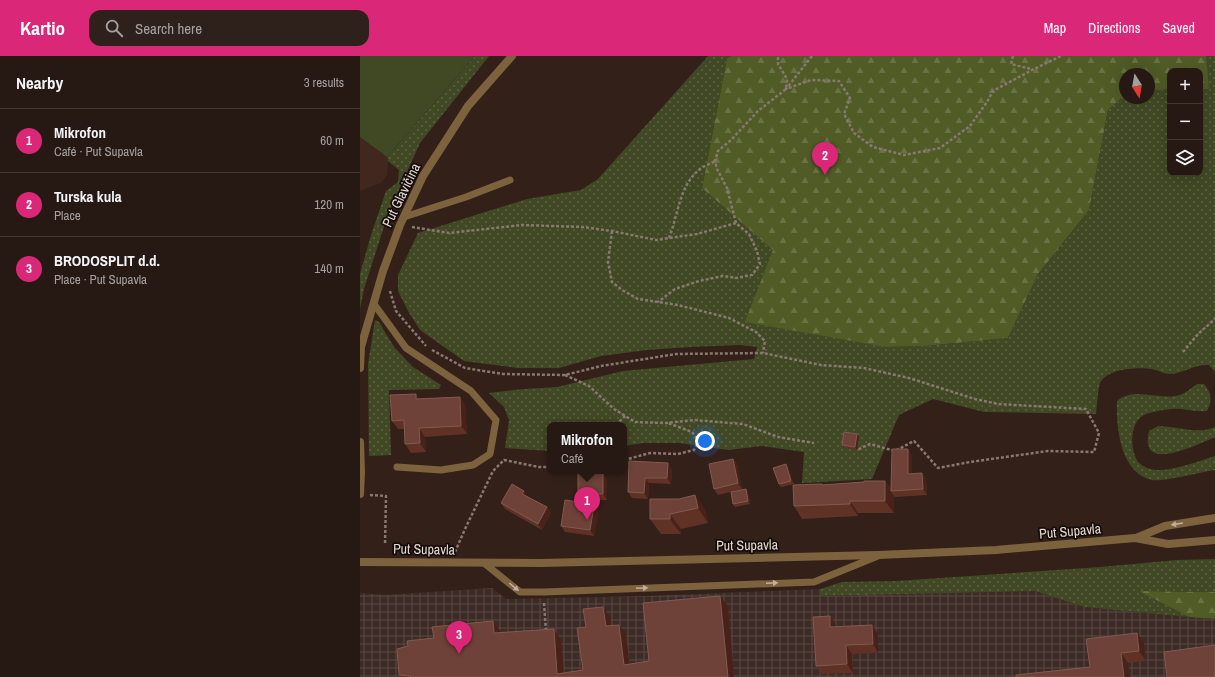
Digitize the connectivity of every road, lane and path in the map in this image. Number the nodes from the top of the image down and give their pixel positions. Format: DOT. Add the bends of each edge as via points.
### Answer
graph roads {
  1 [pos="512,56"];
  2 [pos="778,56"];
  3 [pos="812,56"];
  4 [pos="1013,56"];
  5 [pos="1061,56"];
  6 [pos="1032,70"];
  7 [pos="786,89"];
  8 [pos="715,161"];
  9 [pos="510,180"];
  10 [pos="404,216"];
  11 [pos="736,223"];
  12 [pos="400,225"];
  13 [pos="612,231"];
  14 [pos="669,238"];
  15 [pos="383,272"];
  16 [pos="658,302"];
  17 [pos="374,304"];
  18 [pos="1215,319"];
  19 [pos="1183,352"];
  20 [pos="763,353"];
  21 [pos="360,368"];
  22 [pos="565,375"];
  23 [pos="625,416"];
  24 [pos="619,422"];
  25 [pos="666,423"];
  26 [pos="360,442"];
  27 [pos="814,443"];
  28 [pos="857,450"];
  29 [pos="627,459"];
  30 [pos="397,467"];
  31 [pos="547,467"];
  32 [pos="360,494"];
  33 [pos="386,496"];
  34 [pos="1215,518"];
  35 [pos="1135,538"];
  36 [pos="1215,540"];
  37 [pos="385,545"];
  38 [pos="878,555"];
  39 [pos="360,562"];
  40 [pos="451,563"];
  41 [pos="484,563"];
  42 [pos="544,592"];
  43 [pos="546,634"];
  1 -- 10 [label="street, Put Glavičina" via="468,106 423,176"];
  2 -- 7 [label="path" via="778,64 787,79"];
  3 -- 7 [label="path"];
  4 -- 6 [label="path" via="1011,64"];
  5 -- 6 [label="path"];
  6 -- 7 [label="path" via="993,91 970,126 940,148 904,155 873,147 854,133 844,114 850,98 839,81 811,80"];
  7 -- 8 [label="path" via="758,111 718,151"];
  8 -- 11 [label="path" via="727,188"];
  8 -- 14 [label="path" via="700,169 685,188"];
  9 -- 10 [label="lane"];
  10 -- 12 [label="street, Put Glavičina"];
  11 -- 14 [label="path" via="697,234"];
  11 -- 16 [label="path" via="749,234 757,251 760,264 752,275 736,278 723,276 699,281 675,289"];
  12 -- 13 [label="path" via="449,233 522,225 583,227"];
  12 -- 15 [label="street, Put Glavičina"];
  13 -- 14 [label="path" via="656,240"];
  13 -- 16 [label="path" via="608,262 612,282 638,298"];
  15 -- 17 [label="street, Put Glavičina"];
  15 -- 22 [label="path" via="396,311 426,347 465,368 503,374"];
  16 -- 20 [label="path" via="729,318 756,332 765,341"];
  17 -- 21 [label="street, Put Glavičina" via="361,346"];
  17 -- 30 [label="lane" via="406,348 472,392 496,420 490,454 472,466 441,470"];
  18 -- 19 [label="path"];
  20 -- 22 [label="path" via="676,354 601,366"];
  20 -- 28 [label="path" via="821,365 864,368 909,378 976,400 998,404 1086,409 1099,433 1094,452 1048,451 938,468 914,441 895,451 870,444"];
  22 -- 23 [label="path" via="588,386"];
  23 -- 24 [label="path"];
  23 -- 25 [label="path" via="635,422"];
  25 -- 27 [label="path" via="695,420 743,424 778,437"];
  25 -- 29 [label="path" via="692,432 699,441 694,450 678,454 650,452"];
  26 -- 32 [label="street"];
  31 -- 40 [label="path" via="504,460 492,471"];
  33 -- 37 [label="path"];
  34 -- 35 [label="street, Put Supavla, one-way" via="1165,526"];
  35 -- 36 [label="street, Put Supavla" via="1168,544"];
  35 -- 38 [label="street, Put Supavla" via="996,550"];
  38 -- 41 [label="street, Put Supavla"];
  42 -- 38 [label="lane, one-way" via="814,582"];
  39 -- 40 [label="street, Put Supavla"];
  40 -- 41 [label="street, Put Supavla"];
  41 -- 42 [label="lane, one-way" via="520,592"];
  42 -- 43 [label="path"];
}
